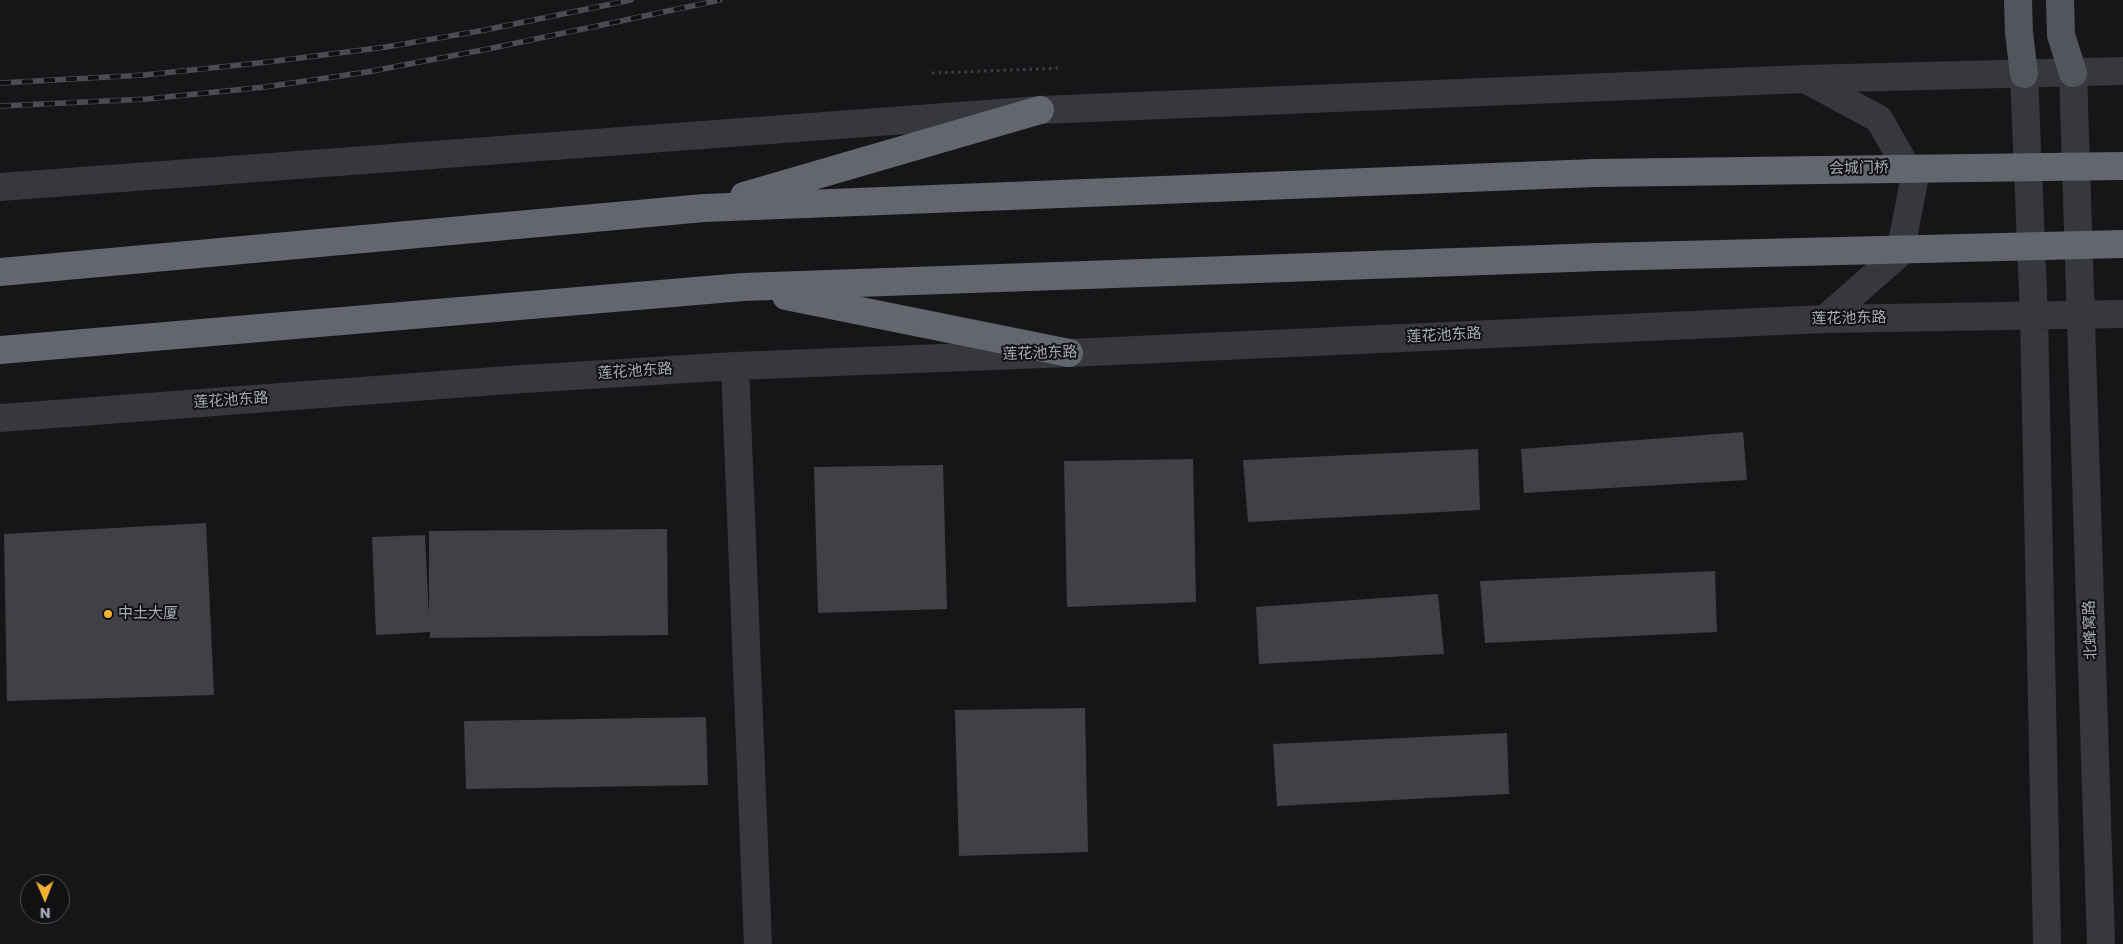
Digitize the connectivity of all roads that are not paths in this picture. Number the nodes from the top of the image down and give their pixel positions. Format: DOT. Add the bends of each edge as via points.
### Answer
graph roads {
  1 [pos="2018,0"];
  2 [pos="2060,0"];
  3 [pos="2123,71"];
  4 [pos="2072,73"];
  5 [pos="2024,74"];
  6 [pos="1804,79"];
  7 [pos="1040,110"];
  8 [pos="2123,166"];
  9 [pos="0,187"];
  10 [pos="704,208"];
  11 [pos="2123,244"];
  12 [pos="0,272"];
  13 [pos="743,287"];
  14 [pos="2123,314"];
  15 [pos="2080,315"];
  16 [pos="2034,316"];
  17 [pos="1825,319"];
  18 [pos="0,350"];
  19 [pos="1069,353"];
  20 [pos="735,366"];
  21 [pos="0,418"];
  22 [pos="758,944"];
  23 [pos="2047,944"];
  24 [pos="2101,944"];
  1 -- 5 [label="main road"];
  2 -- 4 [label="main road" via="2061,35"];
  3 -- 4 [label="street"];
  4 -- 5 [label="street"];
  4 -- 15 [label="street, 北蜂窝路"];
  5 -- 6 [label="street"];
  5 -- 16 [label="street"];
  6 -- 7 [label="street"];
  6 -- 17 [label="street" via="1880,119 1914,181 1900,253"];
  7 -- 9 [label="street"];
  7 -- 10 [label="highway"];
  8 -- 10 [label="highway, 会城门桥, bridge" via="1595,172"];
  10 -- 12 [label="highway"];
  11 -- 13 [label="highway, bridge" via="1599,257"];
  13 -- 18 [label="highway"];
  13 -- 19 [label="highway"];
  14 -- 15 [label="street, 莲花池东路"];
  15 -- 16 [label="street, 莲花池东路"];
  15 -- 24 [label="street, 北蜂窝路"];
  16 -- 17 [label="street, 莲花池东路"];
  16 -- 23 [label="street"];
  17 -- 19 [label="street, 莲花池东路"];
  19 -- 20 [label="street, 莲花池东路"];
  20 -- 21 [label="street, 莲花池东路"];
  20 -- 22 [label="street"];
}
